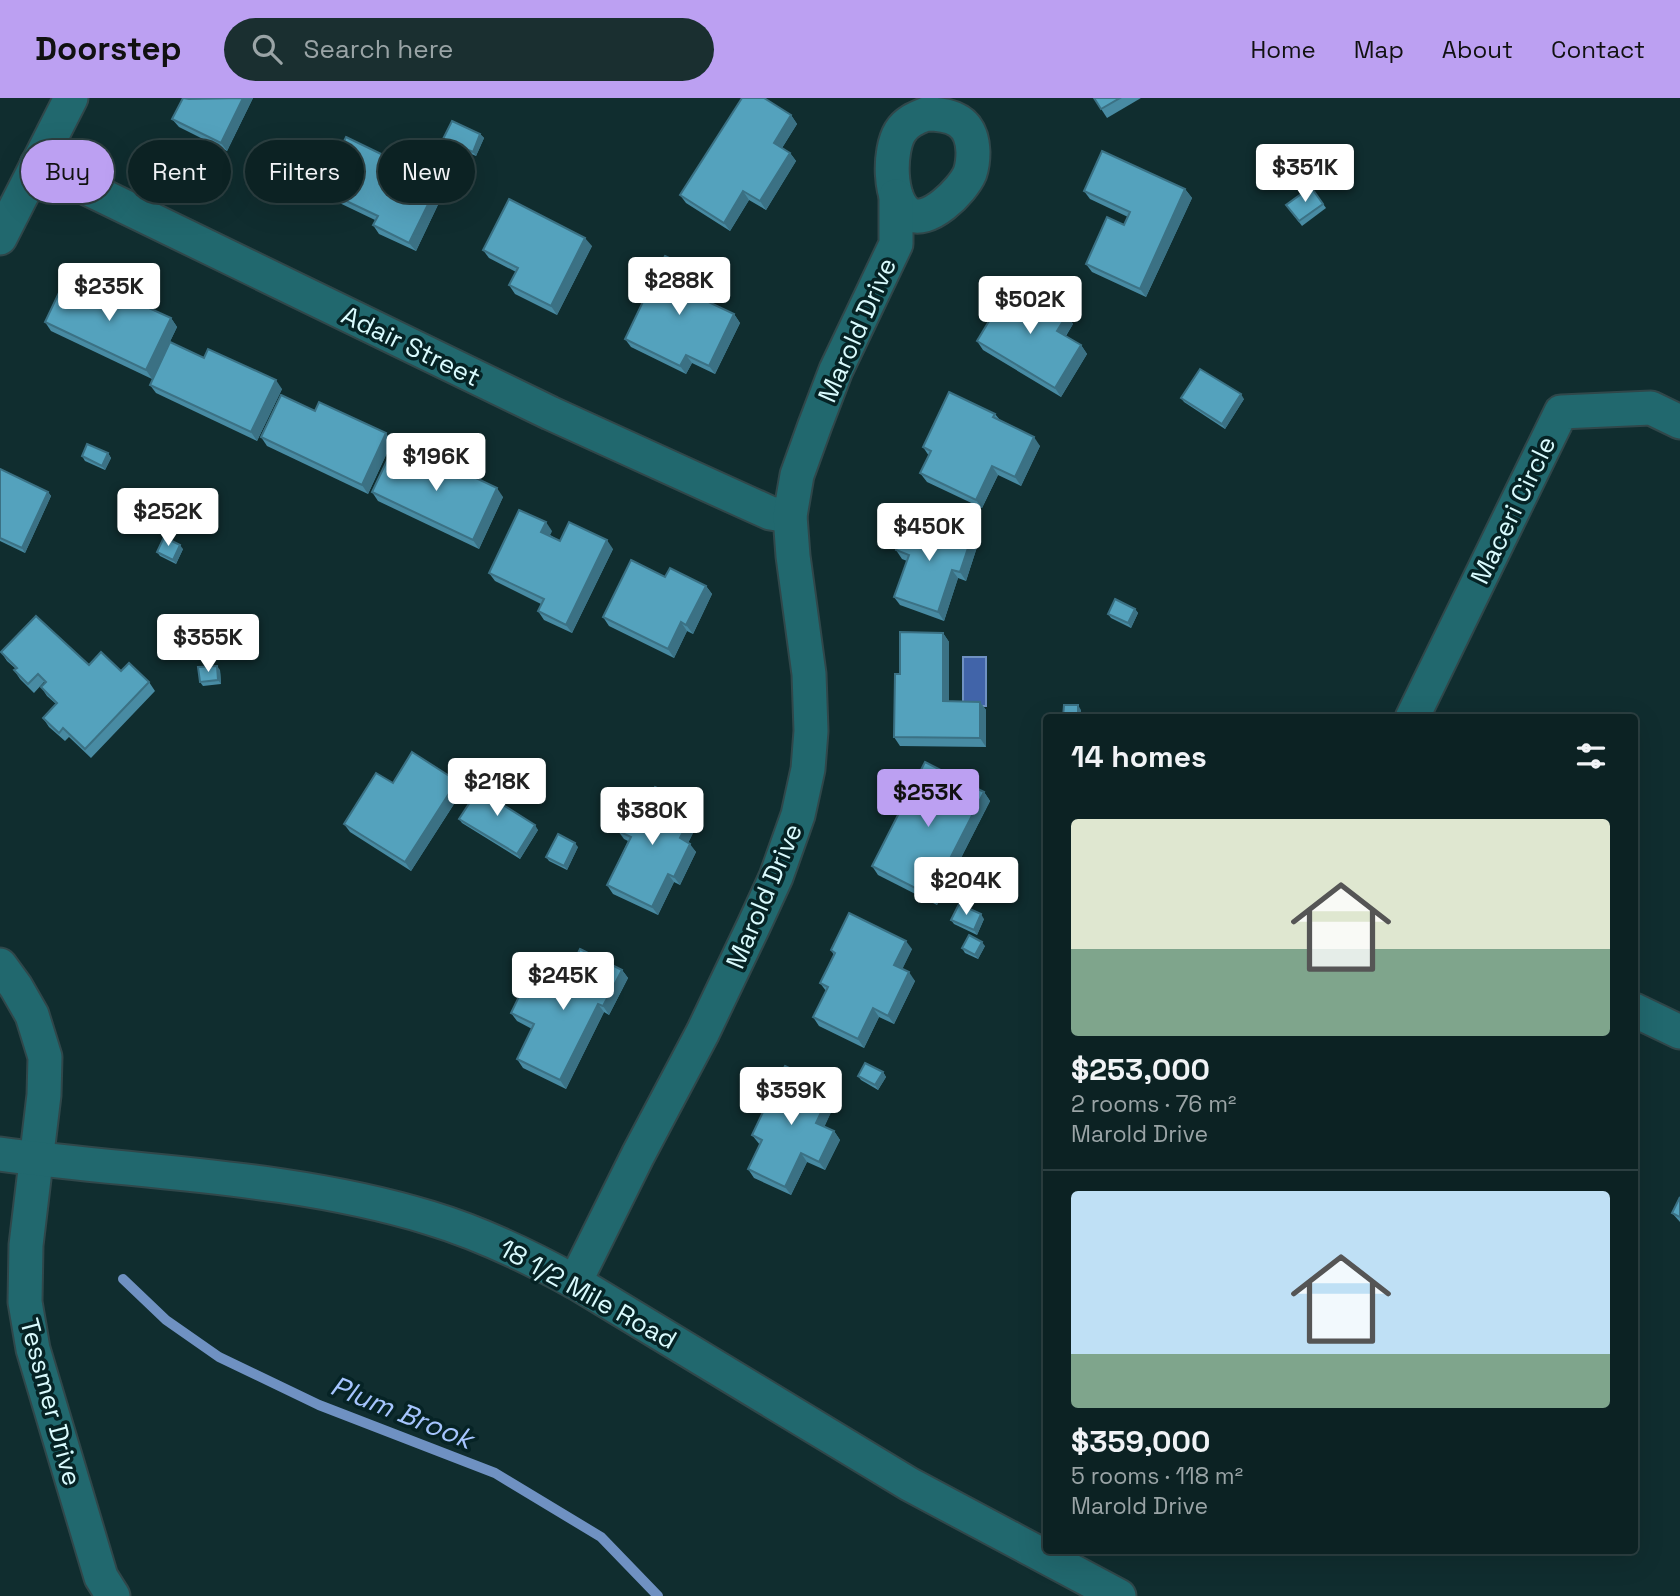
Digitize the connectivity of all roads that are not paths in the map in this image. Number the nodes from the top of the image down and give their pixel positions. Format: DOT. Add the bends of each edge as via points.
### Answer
graph roads {
  1 [pos="71,98"];
  2 [pos="49,140"];
  3 [pos="896,195"];
  4 [pos="21,196"];
  5 [pos="114,201"];
  6 [pos="935,211"];
  7 [pos="0,237"];
  8 [pos="896,244"];
  9 [pos="1680,422"];
  10 [pos="790,516"];
  11 [pos="1414,714"];
  12 [pos="0,965"];
  13 [pos="1638,1012"];
  14 [pos="1680,1031"];
  15 [pos="0,1154"];
  16 [pos="35,1159"];
  17 [pos="575,1282"];
  18 [pos="113,1596"];
  19 [pos="1119,1596"];
  1 -- 2 [label="street"];
  3 -- 6 [label="street" via="909,215"];
  3 -- 6 [label="street, Marold Drive" via="892,163 900,132 911,120 926,114 954,117 966,126 972,139 970,173 961,188"];
  3 -- 8 [label="street, Marold Drive"];
  4 -- 7 [label="street"];
  5 -- 10 [label="street, Adair Street" via="550,413 770,513"];
  6 -- 8 [label="street, Marold Drive"];
  8 -- 10 [label="street, Marold Drive" via="823,403 797,475"];
  9 -- 11 [label="street, Maceri Circle" via="1651,408 1561,412"];
  10 -- 17 [label="street, Marold Drive" via="810,685 808,769 798,815 776,877 703,1032"];
  12 -- 16 [label="street, Tessmer Drive" via="32,1015 45,1058"];
  13 -- 14 [label="street"];
  15 -- 16 [label="street, 18 1/2 Mile Road"];
  16 -- 17 [label="street, 18 1/2 Mile Road" via="294,1188 370,1202 490,1240"];
  16 -- 18 [label="street, Tessmer Drive" via="24,1302 101,1577"];
  17 -- 19 [label="street, 18 1/2 Mile Road" via="909,1484"];
}
